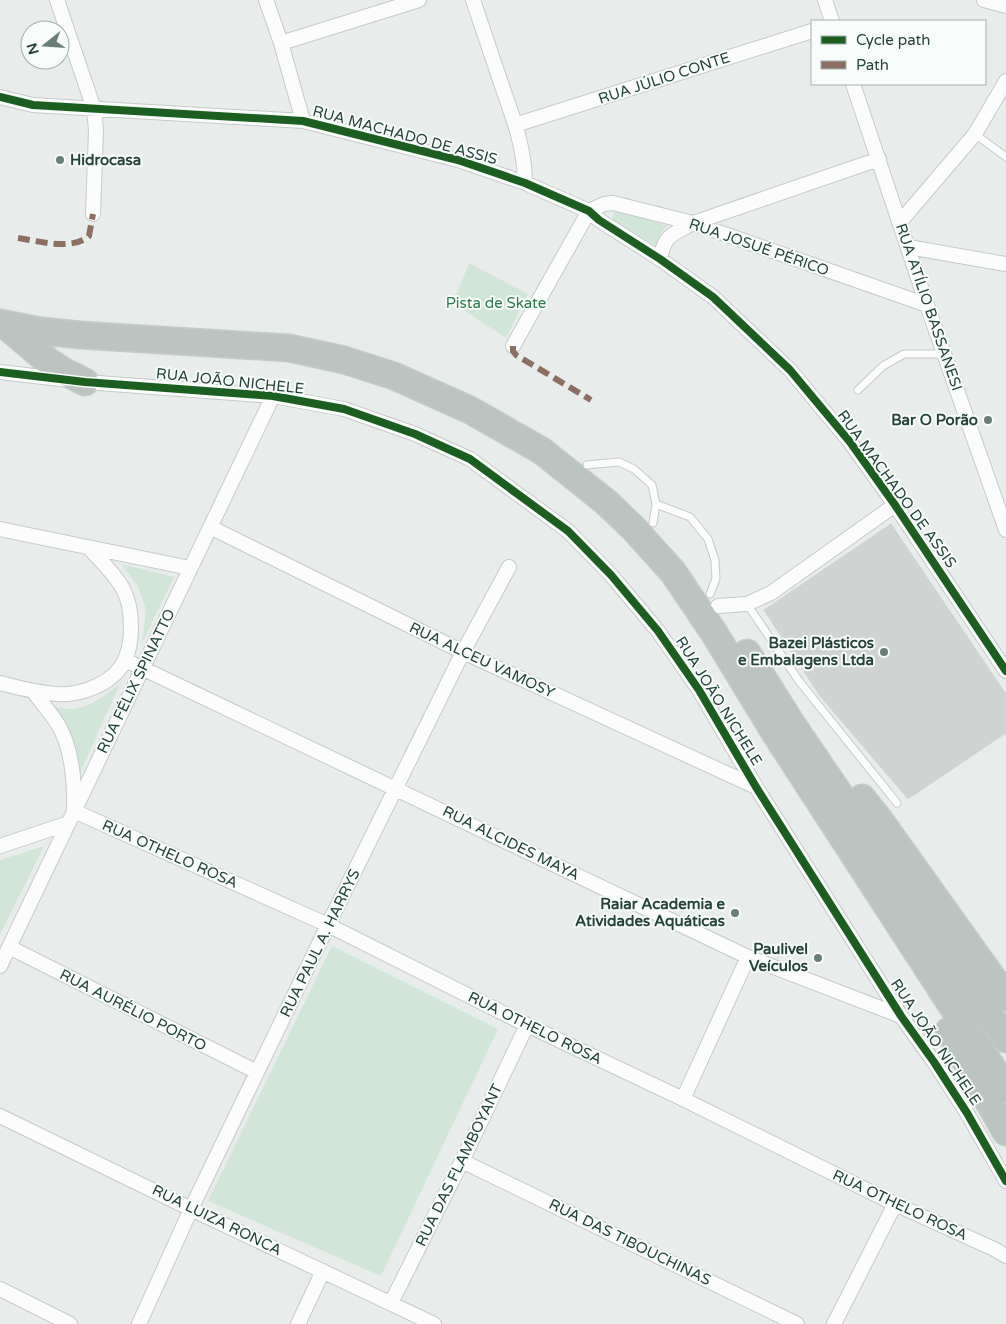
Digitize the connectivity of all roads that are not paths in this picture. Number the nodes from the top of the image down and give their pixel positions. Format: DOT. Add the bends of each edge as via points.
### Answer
graph roads {
  1 [pos="57,0"];
  2 [pos="266,0"];
  3 [pos="419,0"];
  4 [pos="473,0"];
  5 [pos="825,0"];
  6 [pos="984,0"];
  7 [pos="1006,6"];
  8 [pos="832,20"];
  9 [pos="811,31"];
  10 [pos="281,43"];
  11 [pos="853,85"];
  12 [pos="1004,90"];
  13 [pos="0,97"];
  14 [pos="94,109"];
  15 [pos="303,121"];
  16 [pos="516,125"];
  17 [pos="975,134"];
  18 [pos="1006,157"];
  19 [pos="879,159"];
  20 [pos="525,183"];
  21 [pos="589,211"];
  22 [pos="94,214"];
  23 [pos="900,222"];
  24 [pos="693,223"];
  25 [pos="908,247"];
  26 [pos="660,259"];
  27 [pos="1006,264"];
  28 [pos="927,305"];
  29 [pos="2,319"];
  30 [pos="513,346"];
  31 [pos="945,354"];
  32 [pos="0,372"];
  33 [pos="85,382"];
  34 [pos="858,390"];
  35 [pos="273,396"];
  36 [pos="895,505"];
  37 [pos="210,527"];
  38 [pos="0,528"];
  39 [pos="1006,530"];
  40 [pos="89,548"];
  41 [pos="509,567"];
  42 [pos="190,568"];
  43 [pos="714,600"];
  44 [pos="747,604"];
  45 [pos="463,652"];
  46 [pos="126,660"];
  47 [pos="142,668"];
  48 [pos="1006,672"];
  49 [pos="1,684"];
  50 [pos="33,691"];
  51 [pos="783,728"];
  52 [pos="756,787"];
  53 [pos="396,788"];
  54 [pos="897,803"];
  55 [pos="71,817"];
  56 [pos="0,846"];
  57 [pos="328,925"];
  58 [pos="9,947"];
  59 [pos="748,957"];
  60 [pos="0,966"];
  61 [pos="1006,997"];
  62 [pos="901,1016"];
  63 [pos="527,1026"];
  64 [pos="1006,1039"];
  65 [pos="257,1072"];
  66 [pos="1005,1086"];
  67 [pos="683,1099"];
  68 [pos="0,1116"];
  69 [pos="1006,1132"];
  70 [pos="462,1161"];
  71 [pos="1006,1181"];
  72 [pos="896,1204"];
  73 [pos="191,1209"];
  74 [pos="1002,1251"];
  75 [pos="323,1271"];
  76 [pos="0,1289"];
  77 [pos="390,1303"];
  78 [pos="70,1324"];
  79 [pos="139,1324"];
  80 [pos="298,1324"];
  81 [pos="434,1324"];
  82 [pos="797,1324"];
  83 [pos="834,1324"];
  1 -- 14 [label="street"];
  2 -- 10 [label="street"];
  3 -- 10 [label="street"];
  4 -- 16 [label="street"];
  5 -- 8 [label="street"];
  6 -- 7 [label="street"];
  9 -- 16 [label="street, RUA JÚLIO CONTE"];
  10 -- 15 [label="street"];
  11 -- 19 [label="street, RUA ATÍLIO BASSANESI"];
  12 -- 17 [label="street"];
  13 -- 14 [label="street, RUA MACHADO DE ASSIS" via="33,105"];
  14 -- 15 [label="street, RUA MACHADO DE ASSIS"];
  14 -- 22 [label="street"];
  15 -- 20 [label="street, RUA MACHADO DE ASSIS" via="458,160"];
  16 -- 20 [label="street" via="525,166"];
  17 -- 18 [label="lane"];
  17 -- 23 [label="street"];
  19 -- 23 [label="street, RUA ATÍLIO BASSANESI"];
  19 -- 24 [label="street"];
  20 -- 21 [label="street, RUA MACHADO DE ASSIS"];
  21 -- 24 [label="street, RUA JOSUÉ PÉRICO" via="613,203"];
  21 -- 26 [label="street, RUA MACHADO DE ASSIS"];
  21 -- 30 [label="street"];
  23 -- 25 [label="street, RUA ATÍLIO BASSANESI"];
  24 -- 26 [label="street" via="667,238"];
  24 -- 28 [label="street, RUA JOSUÉ PÉRICO"];
  25 -- 27 [label="street"];
  25 -- 28 [label="street, RUA ATÍLIO BASSANESI"];
  26 -- 36 [label="street, RUA MACHADO DE ASSIS" via="713,297 790,370 850,442"];
  28 -- 31 [label="street, RUA ATÍLIO BASSANESI"];
  29 -- 33 [label="highway" via="48,361"];
  29 -- 43 [label="highway" via="40,317 80,322 274,331 319,338 386,356 433,375 511,416 654,513"];
  29 -- 51 [label="highway" via="41,331 80,335 289,348 344,360 394,376 470,410 542,451 606,502 634,530 673,572"];
  31 -- 34 [label="lane" via="904,354 883,366"];
  31 -- 39 [label="street, RUA ATÍLIO BASSANESI"];
  32 -- 33 [label="street, RUA JOÃO NICHELE"];
  33 -- 35 [label="street, RUA JOÃO NICHELE"];
  35 -- 37 [label="street, RUA FÉLIX SPINATTO"];
  35 -- 52 [label="street, RUA JOÃO NICHELE" via="344,409 415,434 470,459 568,530 612,575 658,631 699,690"];
  36 -- 44 [label="street" via="771,593"];
  36 -- 48 [label="street, RUA MACHADO DE ASSIS"];
  37 -- 42 [label="street, RUA FÉLIX SPINATTO"];
  37 -- 45 [label="street, RUA ALCEU VAMOSY"];
  38 -- 40 [label="street"];
  40 -- 42 [label="street"];
  40 -- 46 [label="street" via="124,590 131,616 131,640"];
  41 -- 45 [label="street, RUA PAUL A. HARRYS"];
  42 -- 47 [label="street, RUA FÉLIX SPINATTO"];
  43 -- 44 [label="street"];
  43 -- 51 [label="highway"];
  44 -- 54 [label="lane" via="799,681"];
  45 -- 52 [label="street, RUA ALCEU VAMOSY"];
  45 -- 53 [label="street, RUA PAUL A. HARRYS"];
  46 -- 47 [label="street, RUA ALCIDES MAYA"];
  46 -- 50 [label="street" via="117,673 100,685 79,692 58,695"];
  47 -- 53 [label="street, RUA ALCIDES MAYA"];
  47 -- 55 [label="street, RUA FÉLIX SPINATTO"];
  49 -- 50 [label="street"];
  50 -- 55 [label="street" via="66,740 75,790"];
  51 -- 61 [label="highway" via="843,776 878,818"];
  51 -- 64 [label="highway"];
  51 -- 66 [label="highway"];
  51 -- 69 [label="highway" via="798,787 832,848 933,1002"];
  52 -- 62 [label="street, RUA JOÃO NICHELE"];
  53 -- 57 [label="street, RUA PAUL A. HARRYS"];
  53 -- 59 [label="street, RUA ALCIDES MAYA"];
  55 -- 56 [label="street"];
  55 -- 57 [label="street, RUA OTHELO ROSA"];
  55 -- 58 [label="street, RUA FÉLIX SPINATTO"];
  57 -- 63 [label="street, RUA OTHELO ROSA"];
  57 -- 65 [label="street, RUA PAUL A. HARRYS"];
  58 -- 60 [label="street, RUA FÉLIX SPINATTO"];
  58 -- 65 [label="street, RUA AURÉLIO PORTO"];
  59 -- 62 [label="street, RUA ALCIDES MAYA"];
  59 -- 67 [label="street"];
  62 -- 71 [label="street, RUA JOÃO NICHELE" via="939,1069"];
  63 -- 67 [label="street, RUA OTHELO ROSA"];
  63 -- 70 [label="street, RUA DAS FLAMBOYANT"];
  65 -- 73 [label="street, RUA PAUL A. HARRYS"];
  67 -- 72 [label="street, RUA OTHELO ROSA"];
  68 -- 73 [label="street, RUA LUIZA RONCA"];
  70 -- 77 [label="street, RUA DAS FLAMBOYANT"];
  70 -- 82 [label="street, RUA DAS TIBOUCHINAS"];
  72 -- 74 [label="street, RUA OTHELO ROSA"];
  72 -- 83 [label="street"];
  73 -- 75 [label="street, RUA LUIZA RONCA"];
  73 -- 79 [label="street, RUA PAUL A. HARRYS"];
  75 -- 77 [label="street, RUA LUIZA RONCA"];
  75 -- 80 [label="street"];
  76 -- 78 [label="street"];
  77 -- 81 [label="street, RUA LUIZA RONCA"];
}
